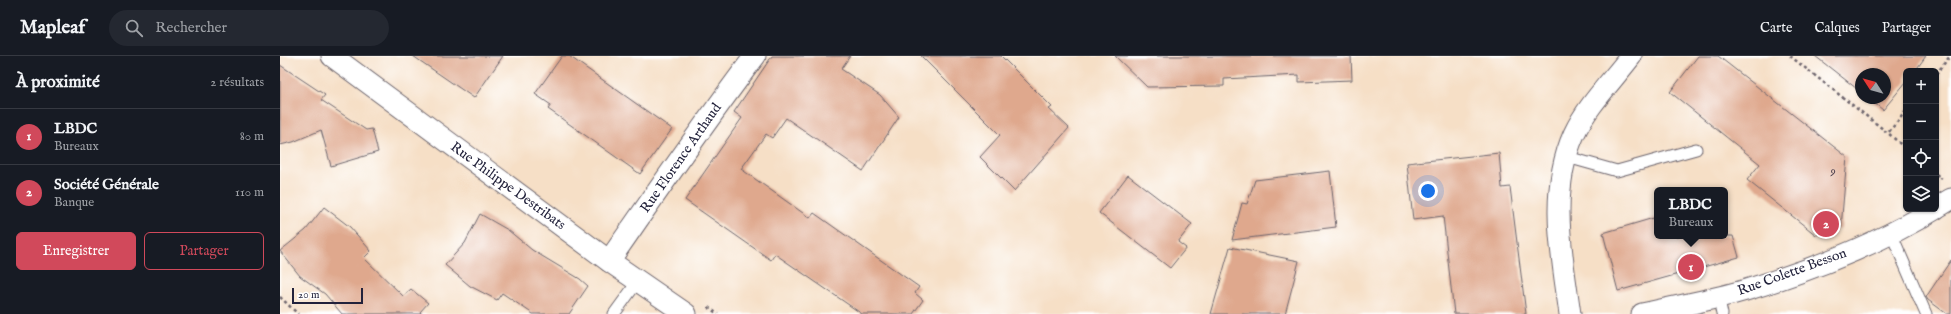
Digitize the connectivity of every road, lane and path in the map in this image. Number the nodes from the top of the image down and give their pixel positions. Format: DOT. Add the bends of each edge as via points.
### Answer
graph roads {
  1 [pos="332,56"];
  2 [pos="755,56"];
  3 [pos="1631,56"];
  4 [pos="1790,56"];
  5 [pos="1950,56"];
  6 [pos="1939,70"];
  7 [pos="1903,115"];
  8 [pos="1888,133"];
  9 [pos="1903,146"];
  10 [pos="1696,149"];
  11 [pos="1567,157"];
  12 [pos="1951,199"];
  13 [pos="1939,207"];
  14 [pos="1930,212"];
  15 [pos="1891,233"];
  16 [pos="609,261"];
  17 [pos="638,281"];
  18 [pos="280,297"];
  19 [pos="1720,305"];
  20 [pos="298,314"];
  21 [pos="614,314"];
  22 [pos="686,314"];
  23 [pos="1570,314"];
  24 [pos="1642,314"];
  25 [pos="1926,314"];
  1 -- 16 [label="street, Rue Philippe Destribats"];
  2 -- 16 [label="street, Rue Florence Arthaud" via="678,160"];
  3 -- 11 [label="street" via="1582,119 1573,135"];
  4 -- 8 [label="path"];
  5 -- 6 [label="path"];
  7 -- 8 [label="path"];
  8 -- 9 [label="path"];
  10 -- 11 [label="lane" via="1618,171"];
  11 -- 23 [label="street" via="1560,181 1558,215"];
  12 -- 13 [label="street, Rue Colette Besson"];
  14 -- 15 [label="street, Rue Colette Besson"];
  15 -- 19 [label="street, Rue Colette Besson" via="1835,258 1745,290"];
  15 -- 25 [label="lane"];
  16 -- 17 [label="street, Rue Philippe Destribats"];
  17 -- 21 [label="lane"];
  17 -- 22 [label="street, Rue Philippe Destribats"];
  18 -- 20 [label="path"];
  19 -- 24 [label="street, Rue Colette Besson"];
}
